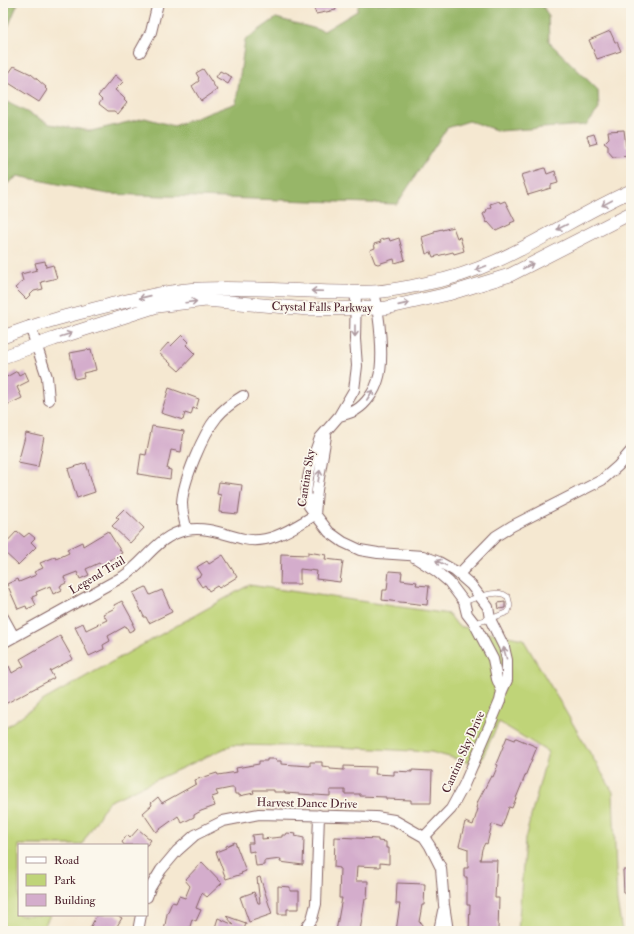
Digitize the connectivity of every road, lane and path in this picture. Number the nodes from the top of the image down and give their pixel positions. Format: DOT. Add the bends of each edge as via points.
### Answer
graph roads {
  1 [pos="158,3"];
  2 [pos="140,52"];
  3 [pos="631,191"];
  4 [pos="631,213"];
  5 [pos="541,238"];
  6 [pos="551,254"];
  7 [pos="356,292"];
  8 [pos="374,292"];
  9 [pos="356,308"];
  10 [pos="378,308"];
  11 [pos="30,326"];
  12 [pos="3,337"];
  13 [pos="38,344"];
  14 [pos="3,357"];
  15 [pos="243,396"];
  16 [pos="49,400"];
  17 [pos="339,416"];
  18 [pos="631,451"];
  19 [pos="315,515"];
  20 [pos="187,530"];
  21 [pos="411,556"];
  22 [pos="459,574"];
  23 [pos="481,597"];
  24 [pos="464,602"];
  25 [pos="3,618"];
  26 [pos="490,619"];
  27 [pos="474,623"];
  28 [pos="14,637"];
  29 [pos="3,643"];
  30 [pos="502,691"];
  31 [pos="319,816"];
  32 [pos="424,837"];
  33 [pos="148,894"];
  34 [pos="444,905"];
  35 [pos="142,916"];
  36 [pos="138,931"];
  37 [pos="304,931"];
  38 [pos="439,931"];
  39 [pos="448,931"];
  1 -- 2 [label="street" via="151,32"];
  3 -- 5 [label="street, Crystal Falls Parkway, one-way"];
  4 -- 6 [label="street, Crystal Falls Parkway"];
  5 -- 6 [label="street"];
  5 -- 8 [label="street, Crystal Falls Parkway, one-way" via="460,276"];
  10 -- 6 [label="street, Crystal Falls Parkway, one-way" via="448,294 510,275"];
  7 -- 8 [label="street, Crystal Falls Parkway"];
  7 -- 9 [label="street, Cantina Sky"];
  7 -- 11 [label="street, Crystal Falls Parkway, one-way" via="200,289 162,293"];
  8 -- 10 [label="street, Cantina Sky"];
  9 -- 10 [label="street, Crystal Falls Parkway"];
  13 -- 9 [label="street, Crystal Falls Parkway, one-way" via="157,306 206,300 300,308"];
  9 -- 17 [label="street, Cantina Sky, one-way" via="355,384"];
  17 -- 10 [label="street, Cantina Sky, one-way" via="357,409 369,398 378,381 381,360"];
  11 -- 12 [label="street, Crystal Falls Parkway"];
  11 -- 13 [label="street"];
  13 -- 14 [label="street, Crystal Falls Parkway"];
  13 -- 16 [label="street" via="48,377"];
  15 -- 20 [label="street" via="225,408 216,418 192,464 182,501 182,517"];
  17 -- 19 [label="street, Cantina Sky" via="327,430"];
  18 -- 22 [label="street" via="602,480 496,536"];
  19 -- 20 [label="street, Legend Trail" via="283,533 258,540 246,540 214,531"];
  19 -- 21 [label="street, Cantina Sky Drive" via="329,532 360,550"];
  20 -- 28 [label="street, Legend Trail" via="156,544 132,571 124,576"];
  22 -- 21 [label="street, Cantina Sky Drive, one-way" via="439,562 423,556"];
  21 -- 24 [label="street, Cantina Sky Drive" via="449,582"];
  22 -- 23 [label="street, Cantina Sky Drive"];
  23 -- 24 [label="lane"];
  23 -- 26 [label="street, Cantina Sky Drive" via="488,607"];
  23 -- 26 [label="lane" via="502,593 508,597 508,612"];
  24 -- 27 [label="street, Cantina Sky Drive" via="467,614"];
  25 -- 28 [label="street"];
  26 -- 27 [label="lane"];
  30 -- 26 [label="street, Cantina Sky Drive, one-way" via="507,680 507,660 504,647"];
  27 -- 30 [label="street, Cantina Sky Drive" via="492,659"];
  28 -- 29 [label="street, Legend Trail"];
  30 -- 32 [label="street, Cantina Sky Drive" via="459,795 451,809"];
  31 -- 32 [label="street, Harvest Dance Drive" via="376,817 394,820"];
  31 -- 33 [label="street, Harvest Dance Drive" via="259,814 223,821 195,835 177,851 161,870"];
  31 -- 37 [label="street" via="316,904 312,919"];
  32 -- 34 [label="street, Harvest Dance Drive" via="441,868"];
  34 -- 38 [label="street, Harvest Dance Drive"];
  34 -- 39 [label="street, Harvest Dance Drive"];
  35 -- 36 [label="street"];
}
